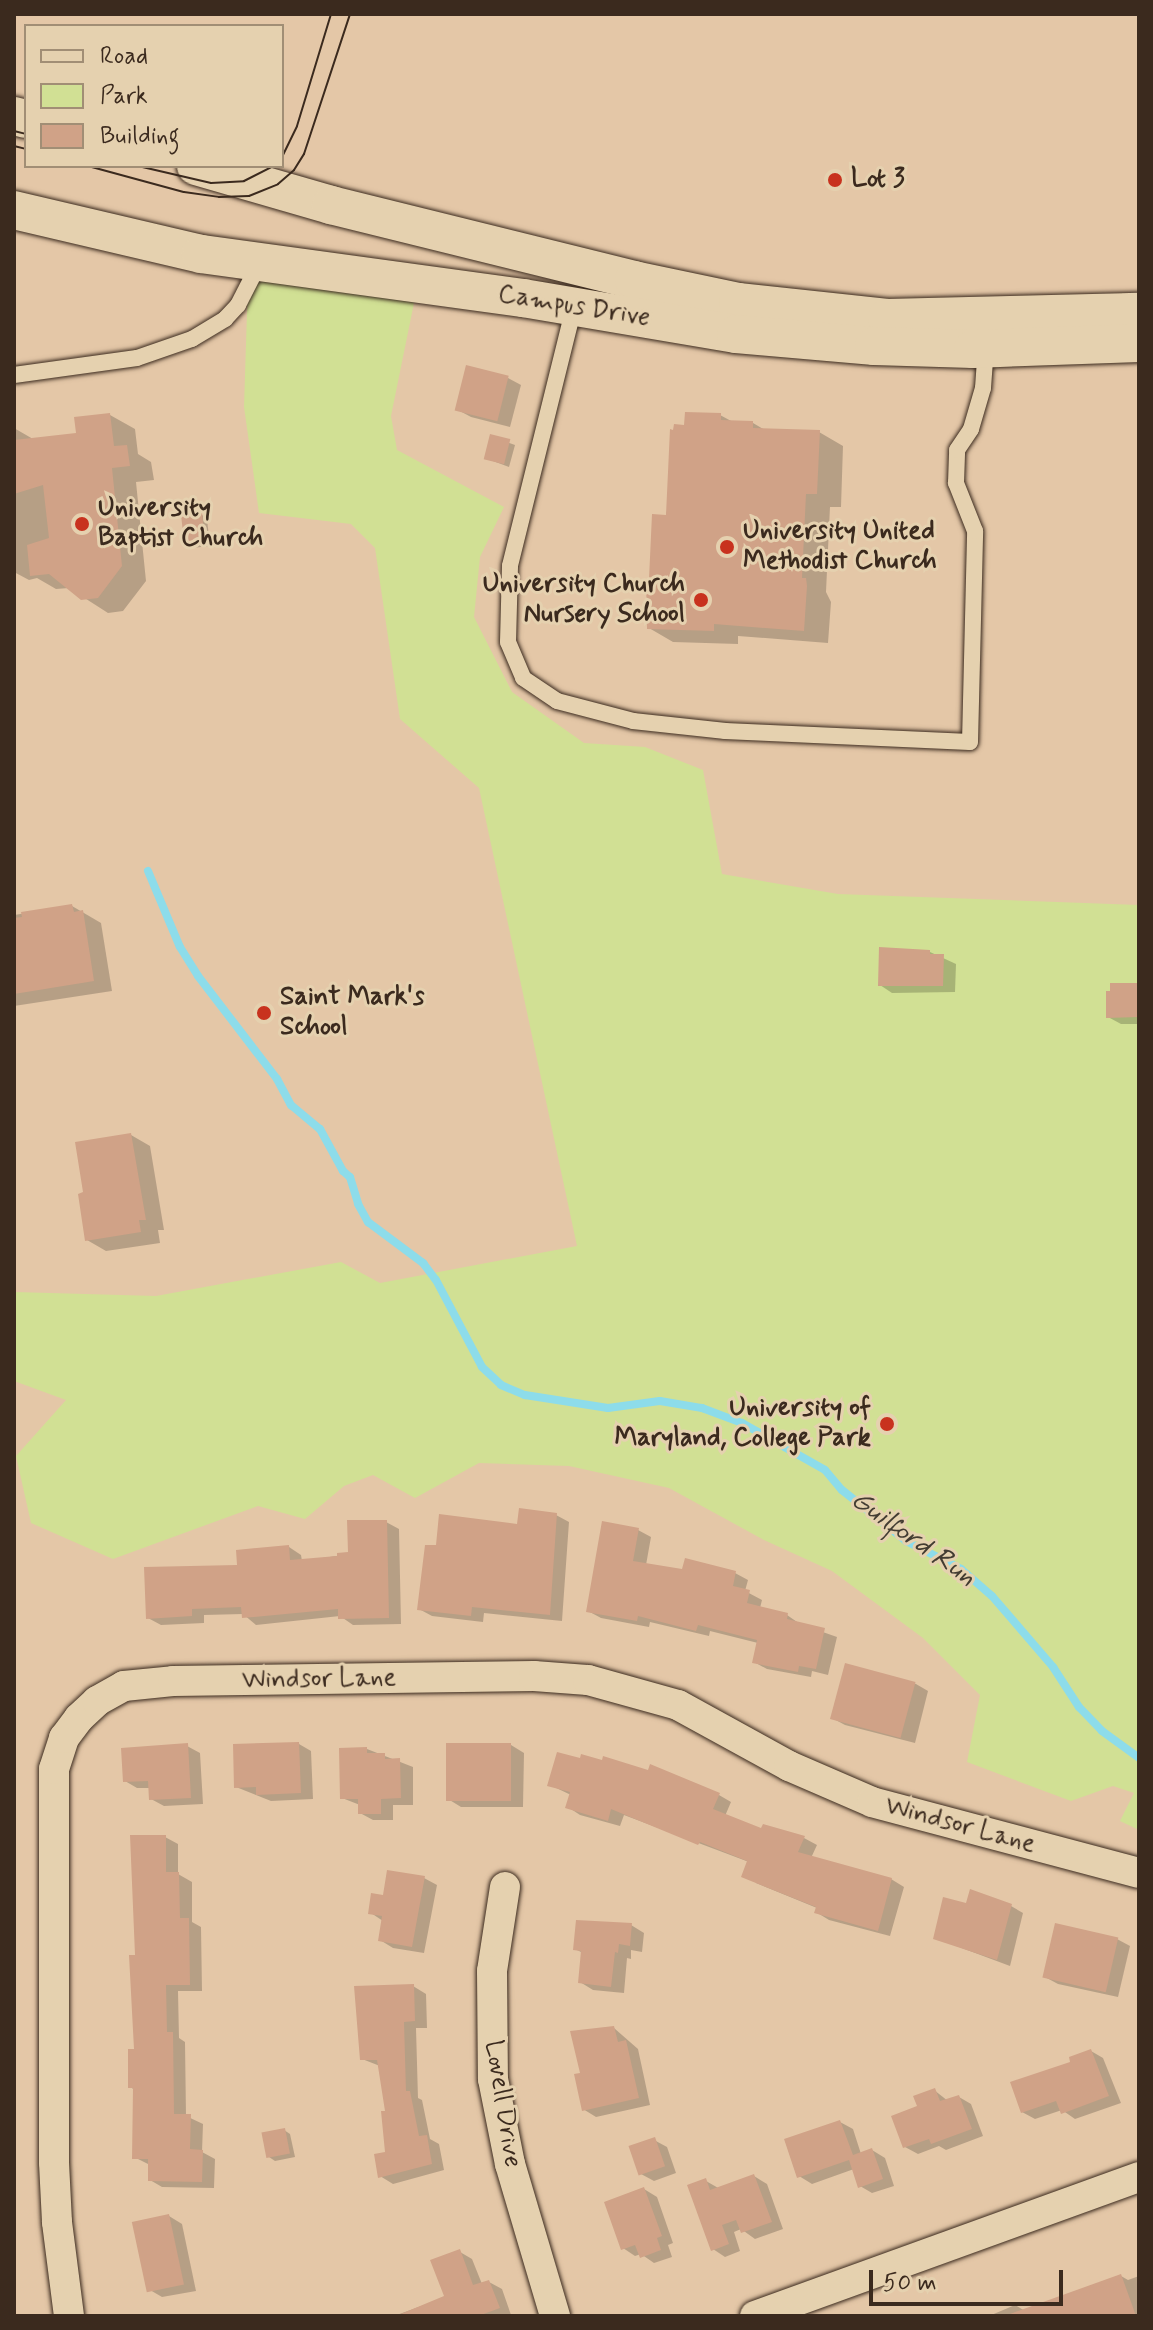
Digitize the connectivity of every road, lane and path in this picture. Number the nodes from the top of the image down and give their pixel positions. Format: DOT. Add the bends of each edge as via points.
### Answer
graph roads {
  1 [pos="203,168"];
  2 [pos="14,210"];
  3 [pos="260,262"];
  4 [pos="575,305"];
  5 [pos="1139,312"];
  6 [pos="987,332"];
  7 [pos="1139,343"];
  8 [pos="14,375"];
  9 [pos="1139,1873"];
  10 [pos="505,1887"];
  11 [pos="1139,2177"];
  12 [pos="69,2316"];
  13 [pos="555,2316"];
  14 [pos="755,2316"];
  1 -- 6 [label="street, Campus Drive" via="331,205 738,302"];
  2 -- 3 [label="street, Campus Drive" via="201,254"];
  3 -- 4 [label="street, Campus Drive"];
  3 -- 8 [label="lane" via="238,305 192,339 137,358"];
  4 -- 6 [label="street, Campus Drive" via="736,334 874,346"];
  4 -- 6 [label="lane" via="510,566 508,642 523,678 557,701 633,721 710,730 970,742 975,531 956,483 957,450 971,429 983,388"];
  5 -- 6 [label="street, Campus Drive"];
  6 -- 7 [label="street, Campus Drive"];
  9 -- 12 [label="street, Windsor Lane" via="872,1802 789,1766 678,1705 588,1680 534,1676 124,1686 79,1718 64,1738 54,1769 54,2162"];
  10 -- 13 [label="street, Lovell Drive" via="492,1971 493,2079 510,2164"];
  11 -- 14 [label="street"];
}
